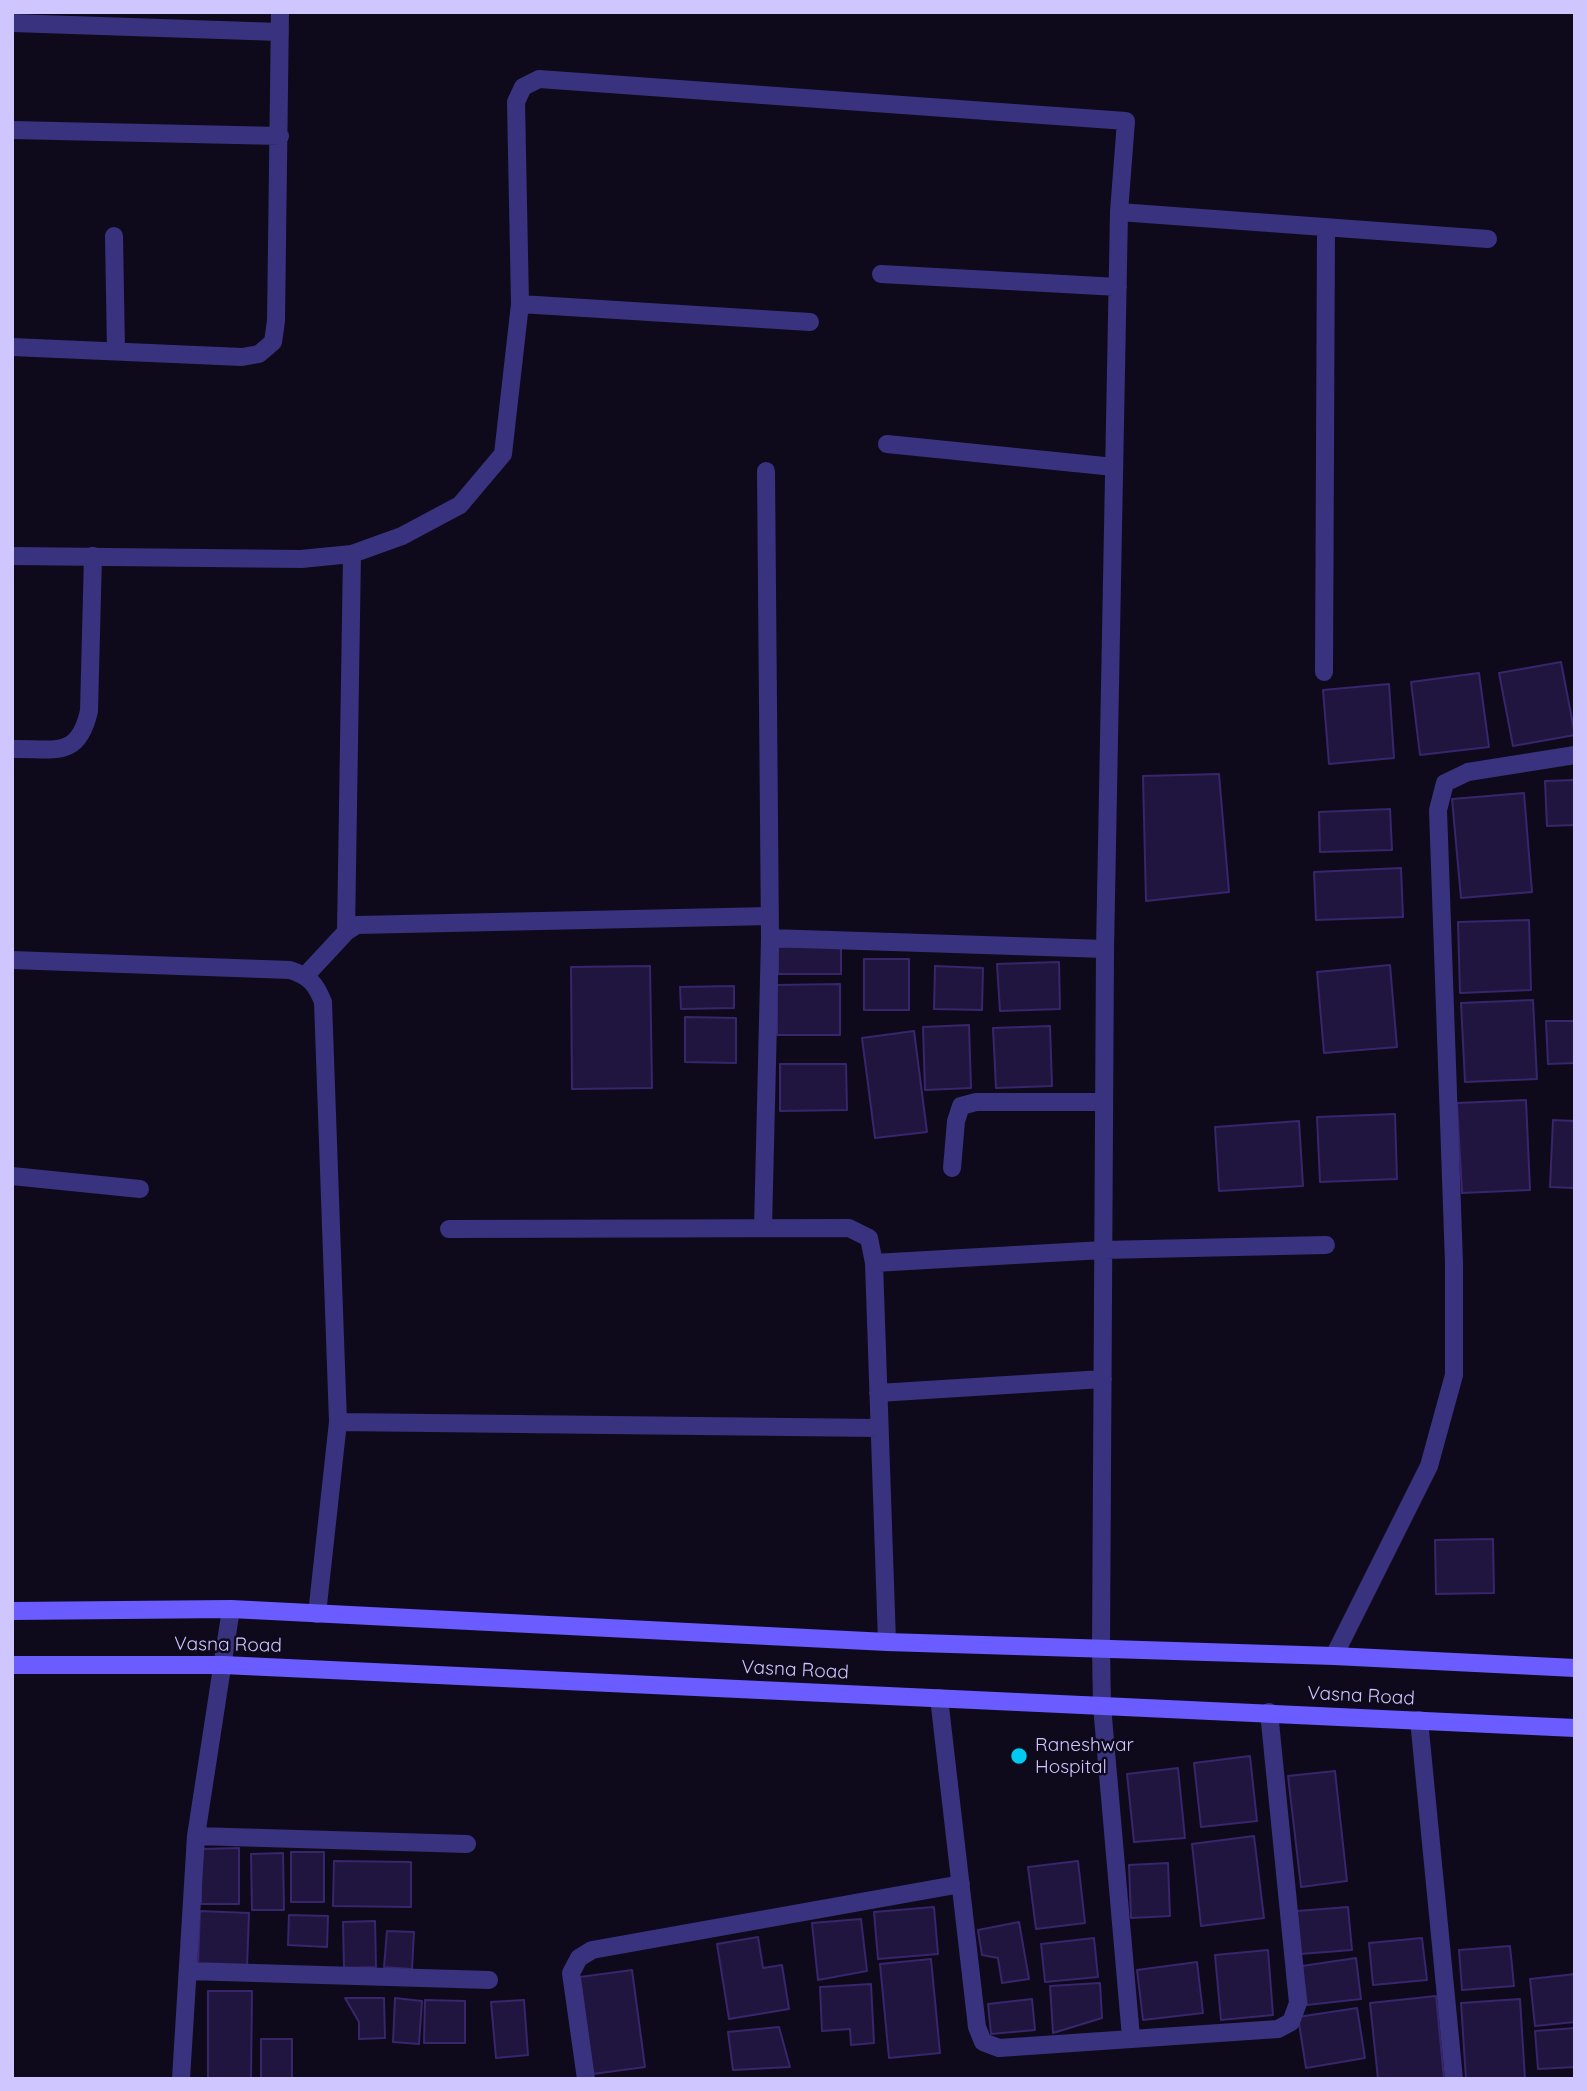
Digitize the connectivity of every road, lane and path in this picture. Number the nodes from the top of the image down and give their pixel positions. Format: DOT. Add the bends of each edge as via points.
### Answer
graph roads {
  1 [pos="280,12"];
  2 [pos="12,23"];
  3 [pos="279,32"];
  4 [pos="12,130"];
  5 [pos="280,136"];
  6 [pos="1119,212"];
  7 [pos="1326,228"];
  8 [pos="114,236"];
  9 [pos="1488,239"];
  10 [pos="881,274"];
  11 [pos="1118,288"];
  12 [pos="520,304"];
  13 [pos="810,322"];
  14 [pos="12,346"];
  15 [pos="116,351"];
  16 [pos="887,444"];
  17 [pos="1114,467"];
  18 [pos="766,471"];
  19 [pos="352,554"];
  20 [pos="12,556"];
  21 [pos="93,556"];
  22 [pos="1324,672"];
  23 [pos="12,749"];
  24 [pos="1575,755"];
  25 [pos="770,916"];
  26 [pos="346,932"];
  27 [pos="770,938"];
  28 [pos="1105,949"];
  29 [pos="12,960"];
  30 [pos="306,975"];
  31 [pos="1104,1102"];
  32 [pos="952,1168"];
  33 [pos="12,1176"];
  34 [pos="140,1189"];
  35 [pos="763,1227"];
  36 [pos="449,1229"];
  37 [pos="1326,1245"];
  38 [pos="1103,1250"];
  39 [pos="874,1263"];
  40 [pos="1102,1379"];
  41 [pos="878,1392"];
  42 [pos="338,1422"];
  43 [pos="879,1428"];
  44 [pos="231,1609"];
  45 [pos="12,1611"];
  46 [pos="317,1614"];
  47 [pos="887,1642"];
  48 [pos="1101,1648"];
  49 [pos="1334,1656"];
  50 [pos="12,1665"];
  51 [pos="223,1665"];
  52 [pos="1575,1668"];
  53 [pos="939,1698"];
  54 [pos="1102,1706"];
  55 [pos="1269,1712"];
  56 [pos="1419,1720"];
  57 [pos="1575,1728"];
  58 [pos="196,1836"];
  59 [pos="467,1844"];
  60 [pos="961,1884"];
  61 [pos="188,1971"];
  62 [pos="489,1980"];
  63 [pos="1131,2037"];
  64 [pos="181,2079"];
  65 [pos="586,2079"];
  66 [pos="1454,2079"];
  1 -- 3 [label="street"];
  2 -- 3 [label="street"];
  3 -- 5 [label="street"];
  4 -- 5 [label="street"];
  5 -- 15 [label="street" via="273,342 259,354 242,357"];
  6 -- 7 [label="street"];
  6 -- 11 [label="street"];
  6 -- 12 [label="street" via="1126,121 539,79 523,87 516,102"];
  7 -- 9 [label="street"];
  7 -- 22 [label="street"];
  8 -- 15 [label="street"];
  10 -- 11 [label="street"];
  11 -- 17 [label="street"];
  12 -- 13 [label="street"];
  12 -- 19 [label="street" via="503,454 460,505 402,536"];
  14 -- 15 [label="street"];
  16 -- 17 [label="street"];
  17 -- 28 [label="street"];
  18 -- 25 [label="street"];
  19 -- 21 [label="street" via="301,559"];
  19 -- 26 [label="street"];
  20 -- 21 [label="street"];
  21 -- 23 [label="street" via="85,727 79,741 68,748"];
  24 -- 49 [label="street" via="1468,772 1444,783 1438,810 1454,1375 1429,1466"];
  25 -- 26 [label="street" via="357,925"];
  25 -- 27 [label="street"];
  26 -- 30 [label="street"];
  27 -- 28 [label="street"];
  27 -- 35 [label="street"];
  28 -- 31 [label="street"];
  29 -- 30 [label="street" via="290,970"];
  30 -- 42 [label="street" via="323,1002"];
  31 -- 32 [label="street" via="976,1102 961,1106"];
  31 -- 38 [label="street"];
  33 -- 34 [label="street"];
  35 -- 36 [label="street"];
  35 -- 39 [label="street" via="849,1228 869,1238"];
  37 -- 38 [label="street"];
  38 -- 39 [label="street"];
  38 -- 40 [label="street"];
  39 -- 41 [label="street"];
  40 -- 41 [label="street"];
  40 -- 48 [label="street"];
  41 -- 43 [label="street"];
  42 -- 43 [label="street"];
  42 -- 46 [label="street"];
  43 -- 47 [label="street"];
  44 -- 45 [label="main road, Vasna Road"];
  44 -- 46 [label="main road, Vasna Road"];
  44 -- 51 [label="street"];
  46 -- 47 [label="main road, Vasna Road"];
  47 -- 48 [label="main road, Vasna Road"];
  48 -- 49 [label="main road, Vasna Road"];
  48 -- 54 [label="street"];
  49 -- 52 [label="main road, Vasna Road"];
  50 -- 51 [label="main road, Vasna Road"];
  51 -- 53 [label="main road, Vasna Road"];
  51 -- 58 [label="street"];
  53 -- 54 [label="main road, Vasna Road"];
  53 -- 60 [label="street"];
  54 -- 55 [label="main road, Vasna Road"];
  54 -- 63 [label="street"];
  55 -- 56 [label="main road, Vasna Road"];
  55 -- 63 [label="street" via="1298,2003 1291,2022 1278,2029"];
  56 -- 57 [label="main road, Vasna Road"];
  56 -- 66 [label="street"];
  58 -- 59 [label="street"];
  58 -- 61 [label="street"];
  60 -- 63 [label="street" via="976,2027 983,2042 999,2048"];
  60 -- 65 [label="street" via="592,1950 579,1958 571,1973"];
  61 -- 62 [label="street"];
  61 -- 64 [label="street"];
}
